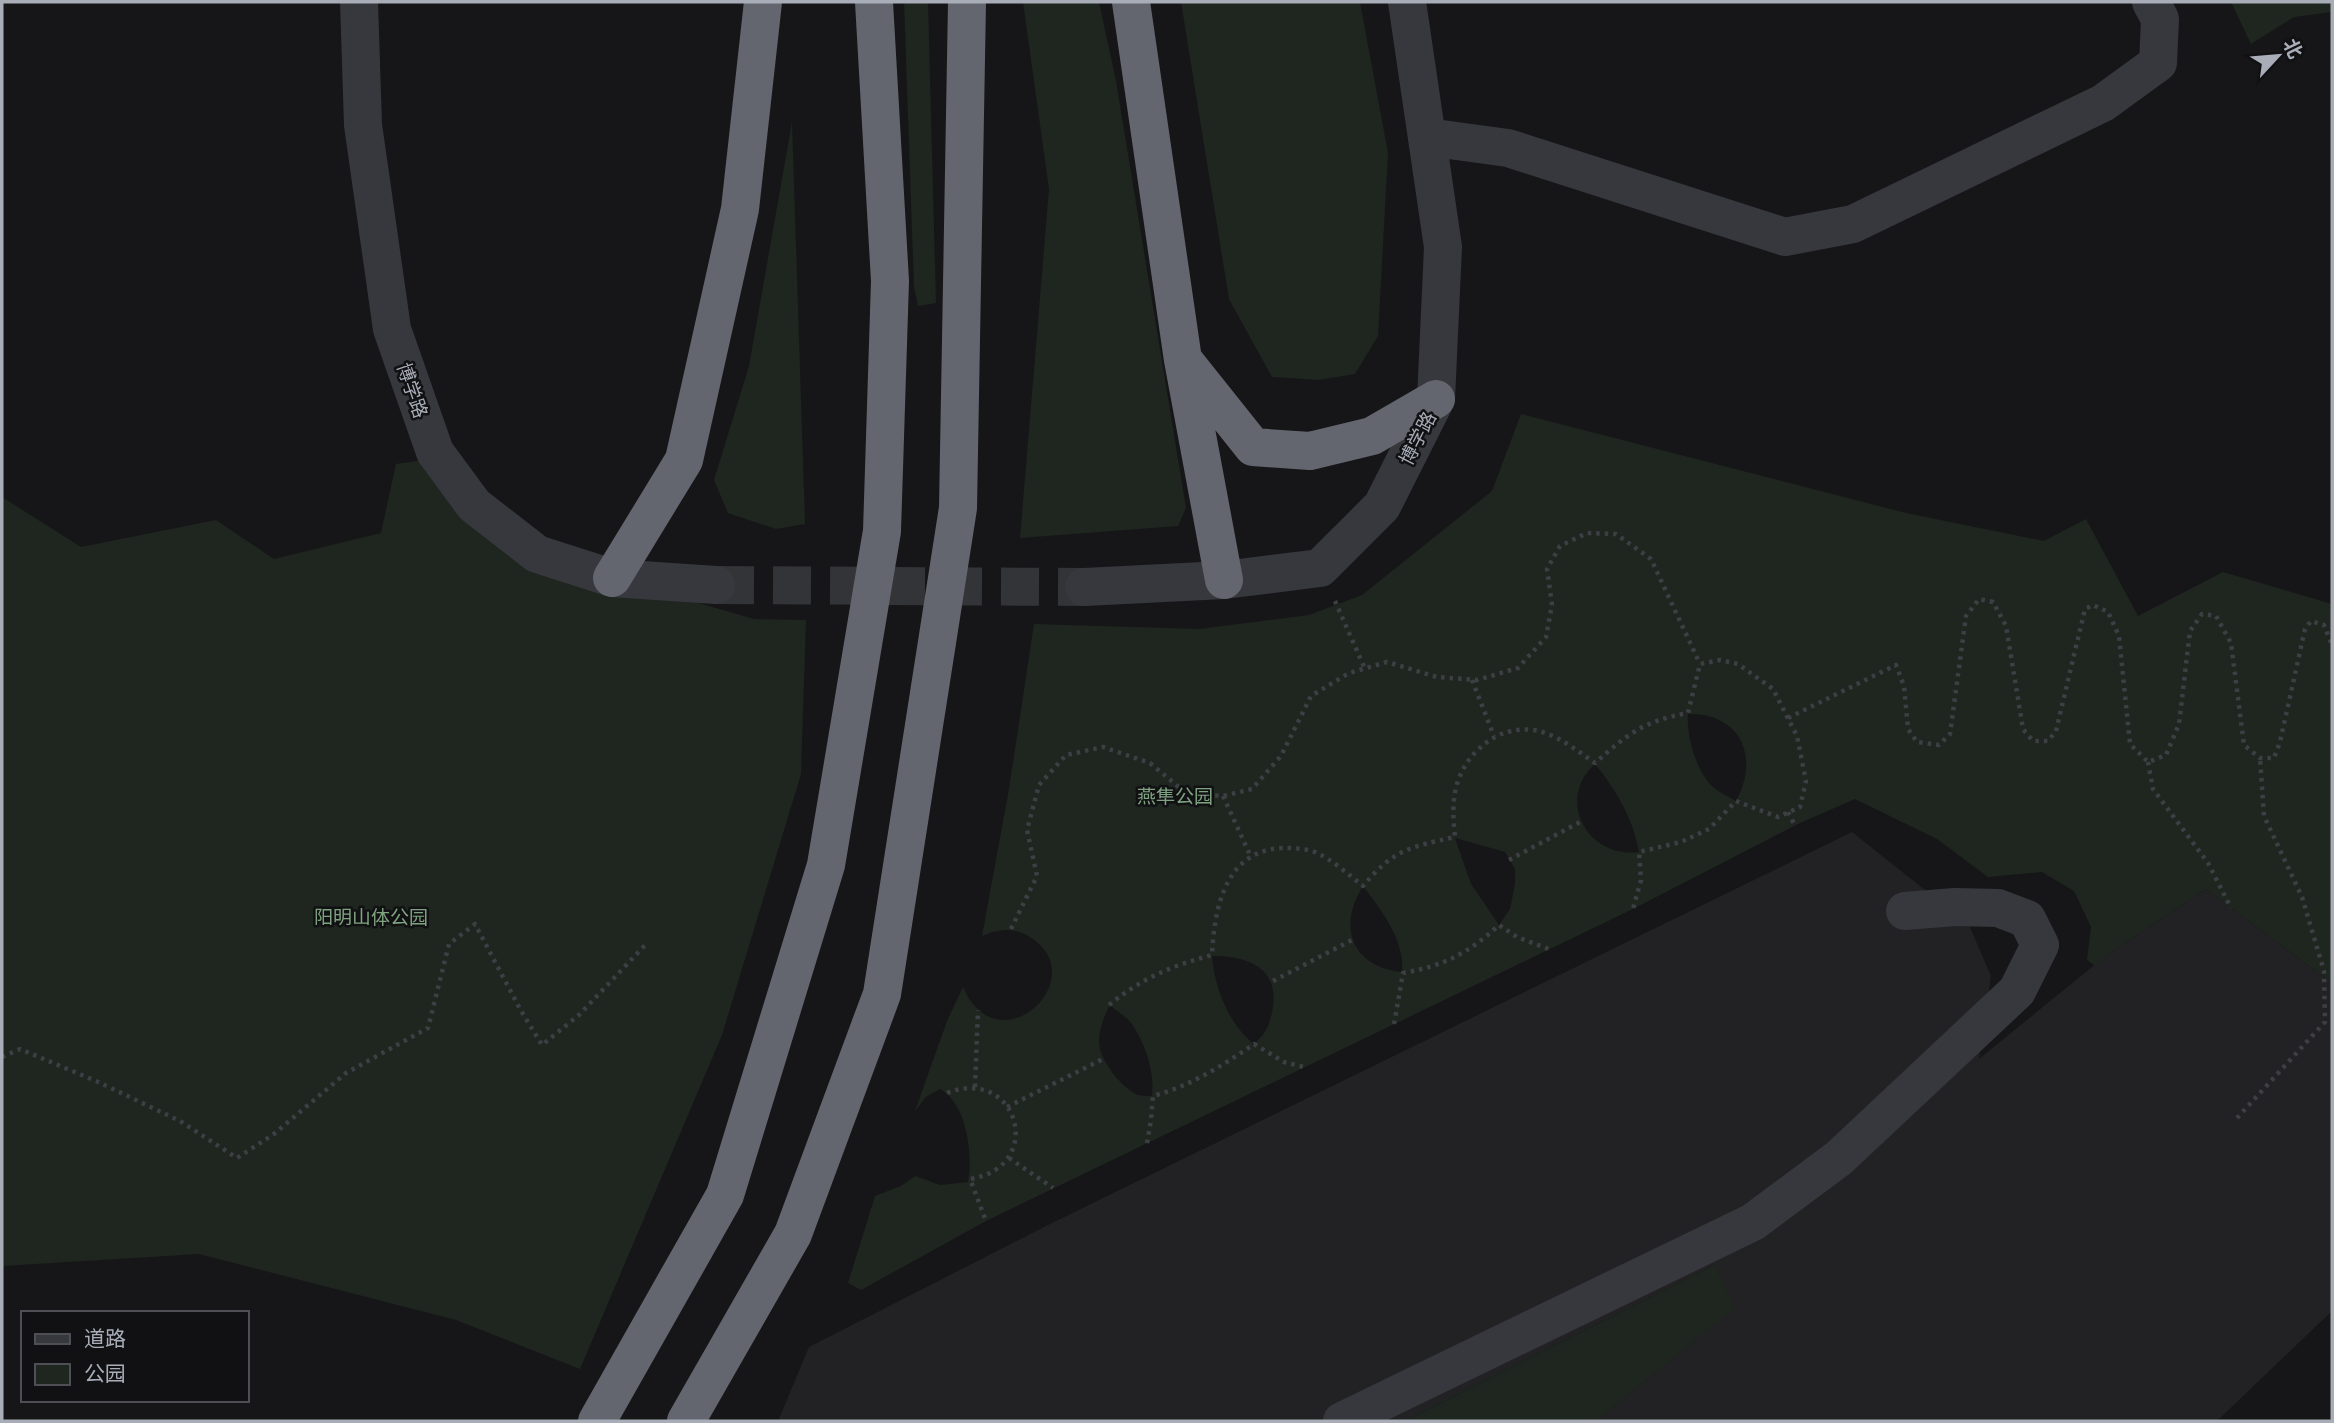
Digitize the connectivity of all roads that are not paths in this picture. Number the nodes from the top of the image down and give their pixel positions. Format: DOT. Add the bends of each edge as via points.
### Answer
graph roads {
  1 [pos="359,2"];
  2 [pos="763,2"];
  3 [pos="874,2"];
  4 [pos="967,2"];
  5 [pos="1131,2"];
  6 [pos="1407,2"];
  7 [pos="2151,2"];
  8 [pos="1427,137"];
  9 [pos="1183,360"];
  10 [pos="1436,399"];
  11 [pos="612,578"];
  12 [pos="1224,580"];
  13 [pos="716,585"];
  14 [pos="1084,587"];
  15 [pos="1905,911"];
  16 [pos="597,1421"];
  17 [pos="686,1421"];
  18 [pos="1342,1421"];
  1 -- 11 [label="street, 博学路" via="363,125 392,329 435,452 474,505 537,554"];
  2 -- 11 [label="highway" via="740,209 684,460"];
  3 -- 16 [label="highway" via="890,281 882,530 826,865 725,1195"];
  4 -- 17 [label="highway" via="958,508 882,995 793,1234"];
  5 -- 9 [label="highway"];
  6 -- 8 [label="street, 博学路"];
  7 -- 8 [label="street" via="2160,19 2158,62 2103,103 1853,224 1784,237 1508,148"];
  8 -- 10 [label="street, 博学路" via="1443,247"];
  9 -- 10 [label="highway" via="1253,447 1310,451 1373,436"];
  9 -- 12 [label="highway"];
  10 -- 12 [label="street, 博学路" via="1382,506 1320,568"];
  11 -- 13 [label="street, 博学路"];
  12 -- 14 [label="street"];
  15 -- 18 [label="street" via="1998,908 2027,919 2040,945 2017,991 1839,1158 1753,1222"];
}
